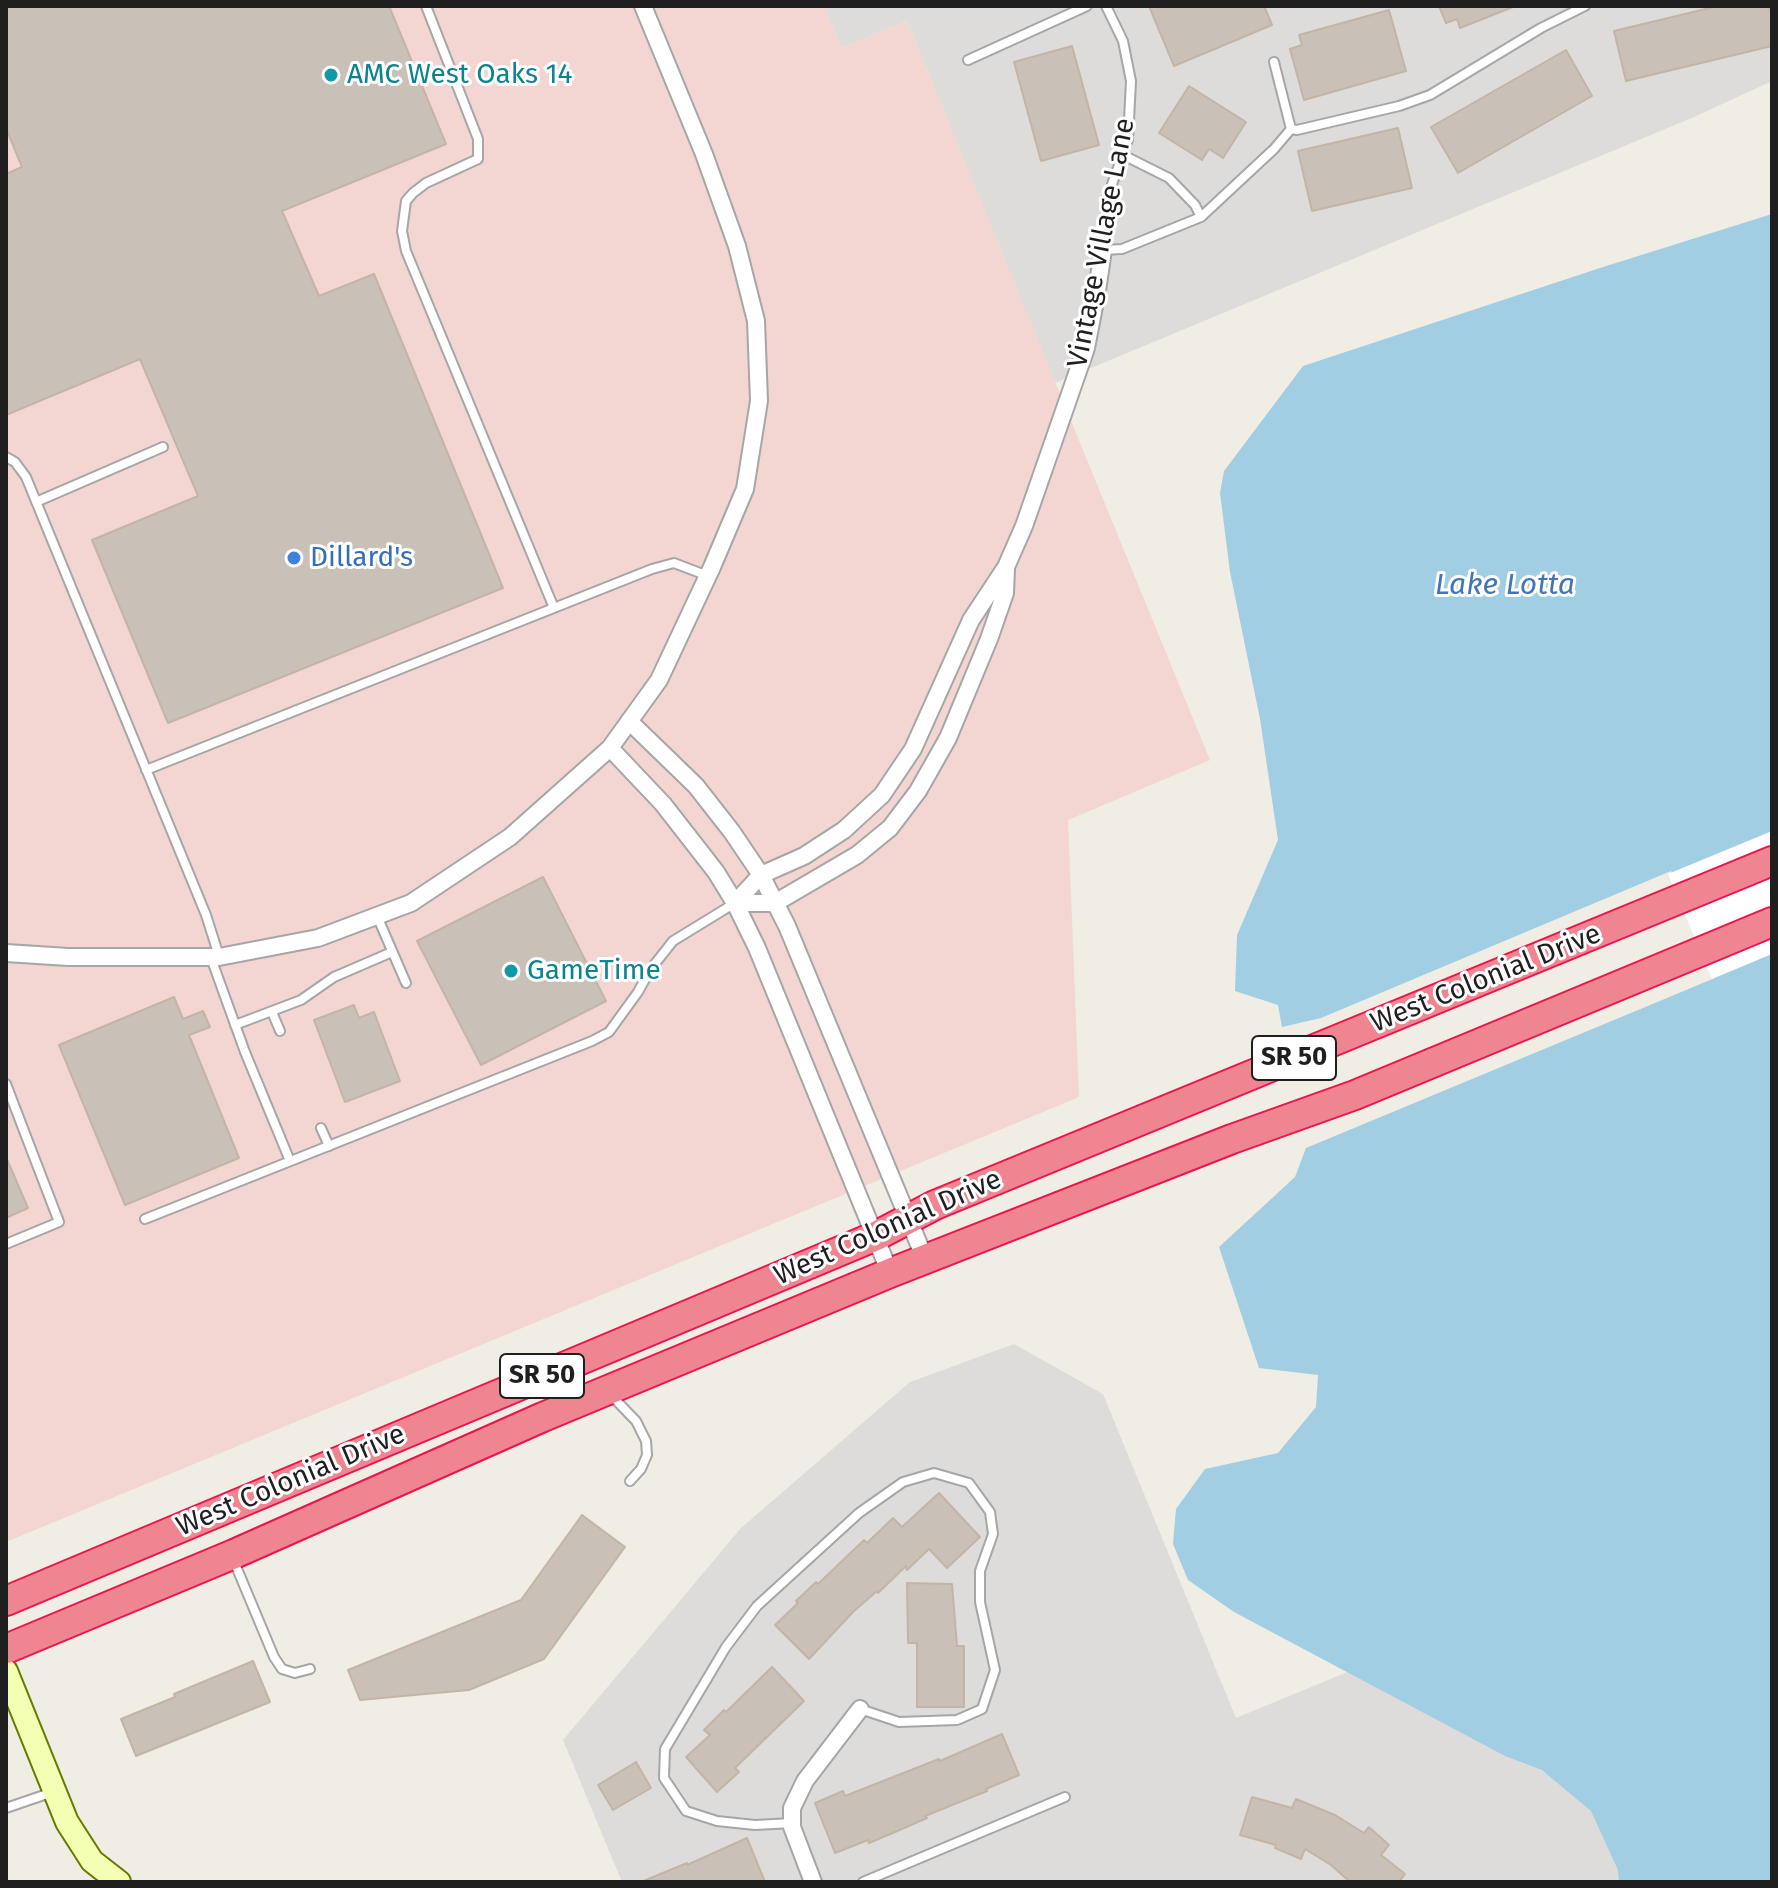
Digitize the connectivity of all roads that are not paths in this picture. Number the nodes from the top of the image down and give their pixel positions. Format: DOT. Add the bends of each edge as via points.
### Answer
graph roads {
  1 [pos="426,6"];
  2 [pos="643,6"];
  3 [pos="1087,6"];
  4 [pos="1106,6"];
  5 [pos="1585,6"];
  6 [pos="968,60"];
  7 [pos="1274,62"];
  8 [pos="1291,129"];
  9 [pos="1123,155"];
  10 [pos="1201,217"];
  11 [pos="1103,250"];
  12 [pos="163,447"];
  13 [pos="6,457"];
  14 [pos="36,502"];
  15 [pos="1006,567"];
  16 [pos="708,576"];
  17 [pos="554,608"];
  18 [pos="629,721"];
  19 [pos="610,748"];
  20 [pos="146,770"];
  21 [pos="1772,861"];
  22 [pos="761,875"];
  23 [pos="735,903"];
  24 [pos="775,903"];
  25 [pos="377,916"];
  26 [pos="1772,922"];
  27 [pos="392,952"];
  28 [pos="6,953"];
  29 [pos="215,957"];
  30 [pos="406,983"];
  31 [pos="272,1012"];
  32 [pos="235,1025"];
  33 [pos="280,1031"];
  34 [pos="6,1084"];
  35 [pos="321,1128"];
  36 [pos="329,1146"];
  37 [pos="290,1161"];
  38 [pos="145,1219"];
  39 [pos="908,1219"];
  40 [pos="876,1236"];
  41 [pos="6,1244"];
  42 [pos="925,1259"];
  43 [pos="890,1273"];
  44 [pos="607,1390"];
  45 [pos="630,1481"];
  46 [pos="231,1555"];
  47 [pos="46,1583"];
  48 [pos="6,1601"];
  49 [pos="6,1635"];
  50 [pos="6,1649"];
  51 [pos="310,1669"];
  52 [pos="6,1671"];
  53 [pos="860,1709"];
  54 [pos="54,1792"];
  55 [pos="1065,1797"];
  56 [pos="6,1808"];
  57 [pos="792,1823"];
  58 [pos="119,1882"];
  59 [pos="813,1882"];
  60 [pos="863,1882"];
  1 -- 17 [label="lane" via="478,139 478,159 426,183 406,201 406,251"];
  2 -- 16 [label="street" via="714,180 756,321 759,401 745,489"];
  3 -- 6 [label="lane"];
  4 -- 9 [label="lane, Vintage Village Lane" via="1123,41 1131,81"];
  5 -- 8 [label="lane" via="1430,95"];
  7 -- 8 [label="lane"];
  8 -- 10 [label="lane"];
  9 -- 10 [label="lane" via="1169,178"];
  9 -- 11 [label="lane, Vintage Village Lane" via="1107,198"];
  10 -- 11 [label="lane" via="1122,249"];
  11 -- 15 [label="street, Vintage Village Lane" via="1086,348"];
  12 -- 14 [label="lane"];
  13 -- 14 [label="lane" via="26,477"];
  14 -- 20 [label="lane"];
  15 -- 22 [label="street, Vintage Village Lane" via="971,620 913,749 882,795 844,830"];
  15 -- 24 [label="street, Vintage Village Lane" via="1005,593 989,639 948,738 918,791 890,828 857,855"];
  16 -- 17 [label="lane" via="674,563"];
  16 -- 18 [label="street" via="659,680"];
  17 -- 20 [label="lane"];
  18 -- 19 [label="street"];
  18 -- 22 [label="street" via="696,786"];
  19 -- 23 [label="street" via="663,804"];
  19 -- 25 [label="street" via="510,837 411,903"];
  20 -- 29 [label="lane" via="206,915"];
  21 -- 39 [label="highway, West Colonial Drive / SR 50"];
  22 -- 23 [label="street, Vintage Village Lane"];
  22 -- 24 [label="street"];
  23 -- 24 [label="street"];
  23 -- 36 [label="lane" via="673,941 609,1032"];
  23 -- 40 [label="street"];
  24 -- 39 [label="street"];
  25 -- 27 [label="lane"];
  25 -- 29 [label="street" via="318,938"];
  26 -- 42 [label="highway, West Colonial Drive / SR 50" via="1355,1095"];
  27 -- 30 [label="lane"];
  27 -- 31 [label="lane"];
  28 -- 29 [label="street"];
  29 -- 32 [label="lane"];
  31 -- 32 [label="lane"];
  31 -- 33 [label="lane"];
  32 -- 37 [label="lane"];
  34 -- 41 [label="lane" via="59,1222"];
  35 -- 36 [label="lane"];
  36 -- 37 [label="lane"];
  37 -- 38 [label="lane"];
  39 -- 40 [label="highway, West Colonial Drive / SR 50"];
  39 -- 42 [label="street"];
  40 -- 43 [label="street"];
  40 -- 47 [label="highway, West Colonial Drive / SR 50"];
  42 -- 43 [label="highway, West Colonial Drive / SR 50"];
  43 -- 44 [label="highway, West Colonial Drive / SR 50"];
  44 -- 45 [label="lane" via="636,1421 646,1441 647,1455"];
  44 -- 46 [label="highway, West Colonial Drive / SR 50"];
  46 -- 50 [label="highway, West Colonial Drive / SR 50"];
  46 -- 51 [label="lane" via="282,1669"];
  47 -- 48 [label="highway, West Colonial Drive / SR 50"];
  47 -- 49 [label="highway" via="16,1614"];
  52 -- 54 [label="street"];
  53 -- 57 [label="street" via="805,1781 792,1808"];
  53 -- 57 [label="lane" via="899,1722 957,1720 982,1709 995,1670 980,1602 980,1571 993,1534 990,1512 969,1483 934,1473 903,1482 859,1513 757,1606 665,1749 664,1778 686,1811 717,1821"];
  54 -- 56 [label="lane"];
  54 -- 58 [label="street" via="92,1861"];
  55 -- 60 [label="lane"];
  57 -- 59 [label="street"];
}
